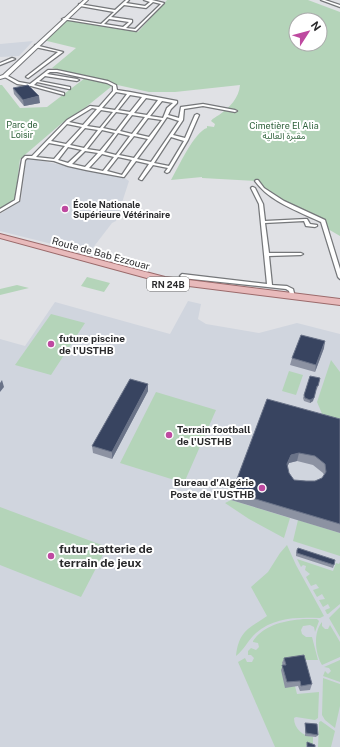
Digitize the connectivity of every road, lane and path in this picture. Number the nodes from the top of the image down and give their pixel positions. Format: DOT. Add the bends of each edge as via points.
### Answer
graph roads {
  1 [pos="86,0"];
  2 [pos="128,0"];
  3 [pos="145,0"];
  4 [pos="322,0"];
  5 [pos="152,1"];
  6 [pos="340,3"];
  7 [pos="124,4"];
  8 [pos="80,5"];
  9 [pos="335,5"];
  10 [pos="340,6"];
  11 [pos="116,11"];
  12 [pos="109,18"];
  13 [pos="64,19"];
  14 [pos="101,25"];
  15 [pos="124,28"];
  16 [pos="36,46"];
  17 [pos="13,59"];
  18 [pos="0,64"];
  19 [pos="44,75"];
  20 [pos="2,77"];
  21 [pos="28,77"];
  22 [pos="77,80"];
  23 [pos="36,81"];
  24 [pos="31,85"];
  25 [pos="69,88"];
  26 [pos="116,91"];
  27 [pos="63,94"];
  28 [pos="130,94"];
  29 [pos="145,96"];
  30 [pos="160,98"];
  31 [pos="100,107"];
  32 [pos="116,110"];
  33 [pos="235,111"];
  34 [pos="132,113"];
  35 [pos="197,115"];
  36 [pos="148,116"];
  37 [pos="165,118"];
  38 [pos="181,120"];
  39 [pos="66,124"];
  40 [pos="84,127"];
  41 [pos="100,130"];
  42 [pos="116,132"];
  43 [pos="133,135"];
  44 [pos="171,136"];
  45 [pos="151,138"];
  46 [pos="186,140"];
  47 [pos="49,142"];
  48 [pos="67,146"];
  49 [pos="84,150"];
  50 [pos="101,153"];
  51 [pos="117,156"];
  52 [pos="34,157"];
  53 [pos="55,160"];
  54 [pos="135,160"];
  55 [pos="153,163"];
  56 [pos="69,165"];
  57 [pos="170,167"];
  58 [pos="86,169"];
  59 [pos="104,172"];
  60 [pos="167,172"];
  61 [pos="141,179"];
  62 [pos="257,181"];
  63 [pos="253,188"];
  64 [pos="0,211"];
  65 [pos="263,222"];
  66 [pos="315,226"];
  67 [pos="0,236"];
  68 [pos="0,241"];
  69 [pos="301,254"];
  70 [pos="267,255"];
  71 [pos="182,276"];
  72 [pos="340,277"];
  73 [pos="270,286"];
  74 [pos="293,297"];
  75 [pos="340,302"];
  76 [pos="340,306"];
  1 -- 8 [label="street"];
  2 -- 7 [label="street"];
  3 -- 5 [label="street"];
  4 -- 9 [label="street"];
  5 -- 7 [label="street" via="146,7"];
  5 -- 15 [label="street" via="163,3 136,30"];
  6 -- 9 [label="street"];
  7 -- 11 [label="street"];
  8 -- 11 [label="street"];
  8 -- 13 [label="street"];
  9 -- 10 [label="street"];
  11 -- 12 [label="street"];
  12 -- 14 [label="street"];
  12 -- 15 [label="street" via="131,21"];
  13 -- 14 [label="street"];
  13 -- 16 [label="street"];
  14 -- 15 [label="street"];
  16 -- 20 [label="street"];
  16 -- 21 [label="street" via="61,52"];
  17 -- 18 [label="street"];
  19 -- 22 [label="street"];
  19 -- 23 [label="street"];
  19 -- 26 [label="street" via="53,70 71,73 108,82 115,86"];
  20 -- 24 [label="street"];
  23 -- 24 [label="street"];
  23 -- 25 [label="street"];
  24 -- 27 [label="street"];
  26 -- 28 [label="street"];
  26 -- 31 [label="street"];
  28 -- 29 [label="street"];
  28 -- 32 [label="street"];
  29 -- 30 [label="street"];
  29 -- 34 [label="street"];
  30 -- 36 [label="street"];
  30 -- 37 [label="street" via="176,102 169,108"];
  31 -- 32 [label="street"];
  31 -- 39 [label="street" via="91,107"];
  31 -- 40 [label="street"];
  32 -- 34 [label="street"];
  32 -- 41 [label="street"];
  33 -- 38 [label="street" via="203,105 187,107 182,108"];
  34 -- 36 [label="street"];
  34 -- 42 [label="street"];
  35 -- 46 [label="street"];
  36 -- 37 [label="street"];
  36 -- 43 [label="street"];
  37 -- 38 [label="street"];
  37 -- 45 [label="street"];
  38 -- 44 [label="street"];
  39 -- 40 [label="street"];
  39 -- 47 [label="street"];
  40 -- 41 [label="street"];
  40 -- 48 [label="street"];
  41 -- 42 [label="street"];
  41 -- 49 [label="street"];
  42 -- 43 [label="street"];
  42 -- 50 [label="street"];
  43 -- 45 [label="street"];
  43 -- 51 [label="street"];
  44 -- 46 [label="street"];
  44 -- 55 [label="street"];
  45 -- 54 [label="street"];
  46 -- 57 [label="street"];
  47 -- 48 [label="street"];
  47 -- 52 [label="street"];
  48 -- 49 [label="street"];
  48 -- 53 [label="street"];
  49 -- 50 [label="street"];
  49 -- 56 [label="street"];
  50 -- 51 [label="street"];
  50 -- 58 [label="street"];
  51 -- 54 [label="street"];
  51 -- 59 [label="street"];
  52 -- 53 [label="street"];
  52 -- 64 [label="street" via="22,160 17,200"];
  53 -- 56 [label="street"];
  54 -- 55 [label="street"];
  54 -- 59 [label="street" via="123,176"];
  55 -- 57 [label="street"];
  55 -- 61 [label="street"];
  56 -- 58 [label="street"];
  57 -- 60 [label="street"];
  58 -- 59 [label="street"];
  62 -- 72 [label="street" via="263,189 282,202 322,221"];
  63 -- 65 [label="street" via="261,204"];
  65 -- 66 [label="street" via="305,220 308,225"];
  65 -- 70 [label="street"];
  67 -- 74 [label="main road, Route de Bab Ezzouar" via="154,278"];
  68 -- 76 [label="main road, Route de Bab Ezzouar / RN 24B" via="164,284"];
  69 -- 70 [label="street"];
  70 -- 73 [label="street"];
  71 -- 73 [label="street"];
  73 -- 74 [label="street" via="290,289"];
  74 -- 75 [label="main road, Route de Bab Ezzouar"];
}
